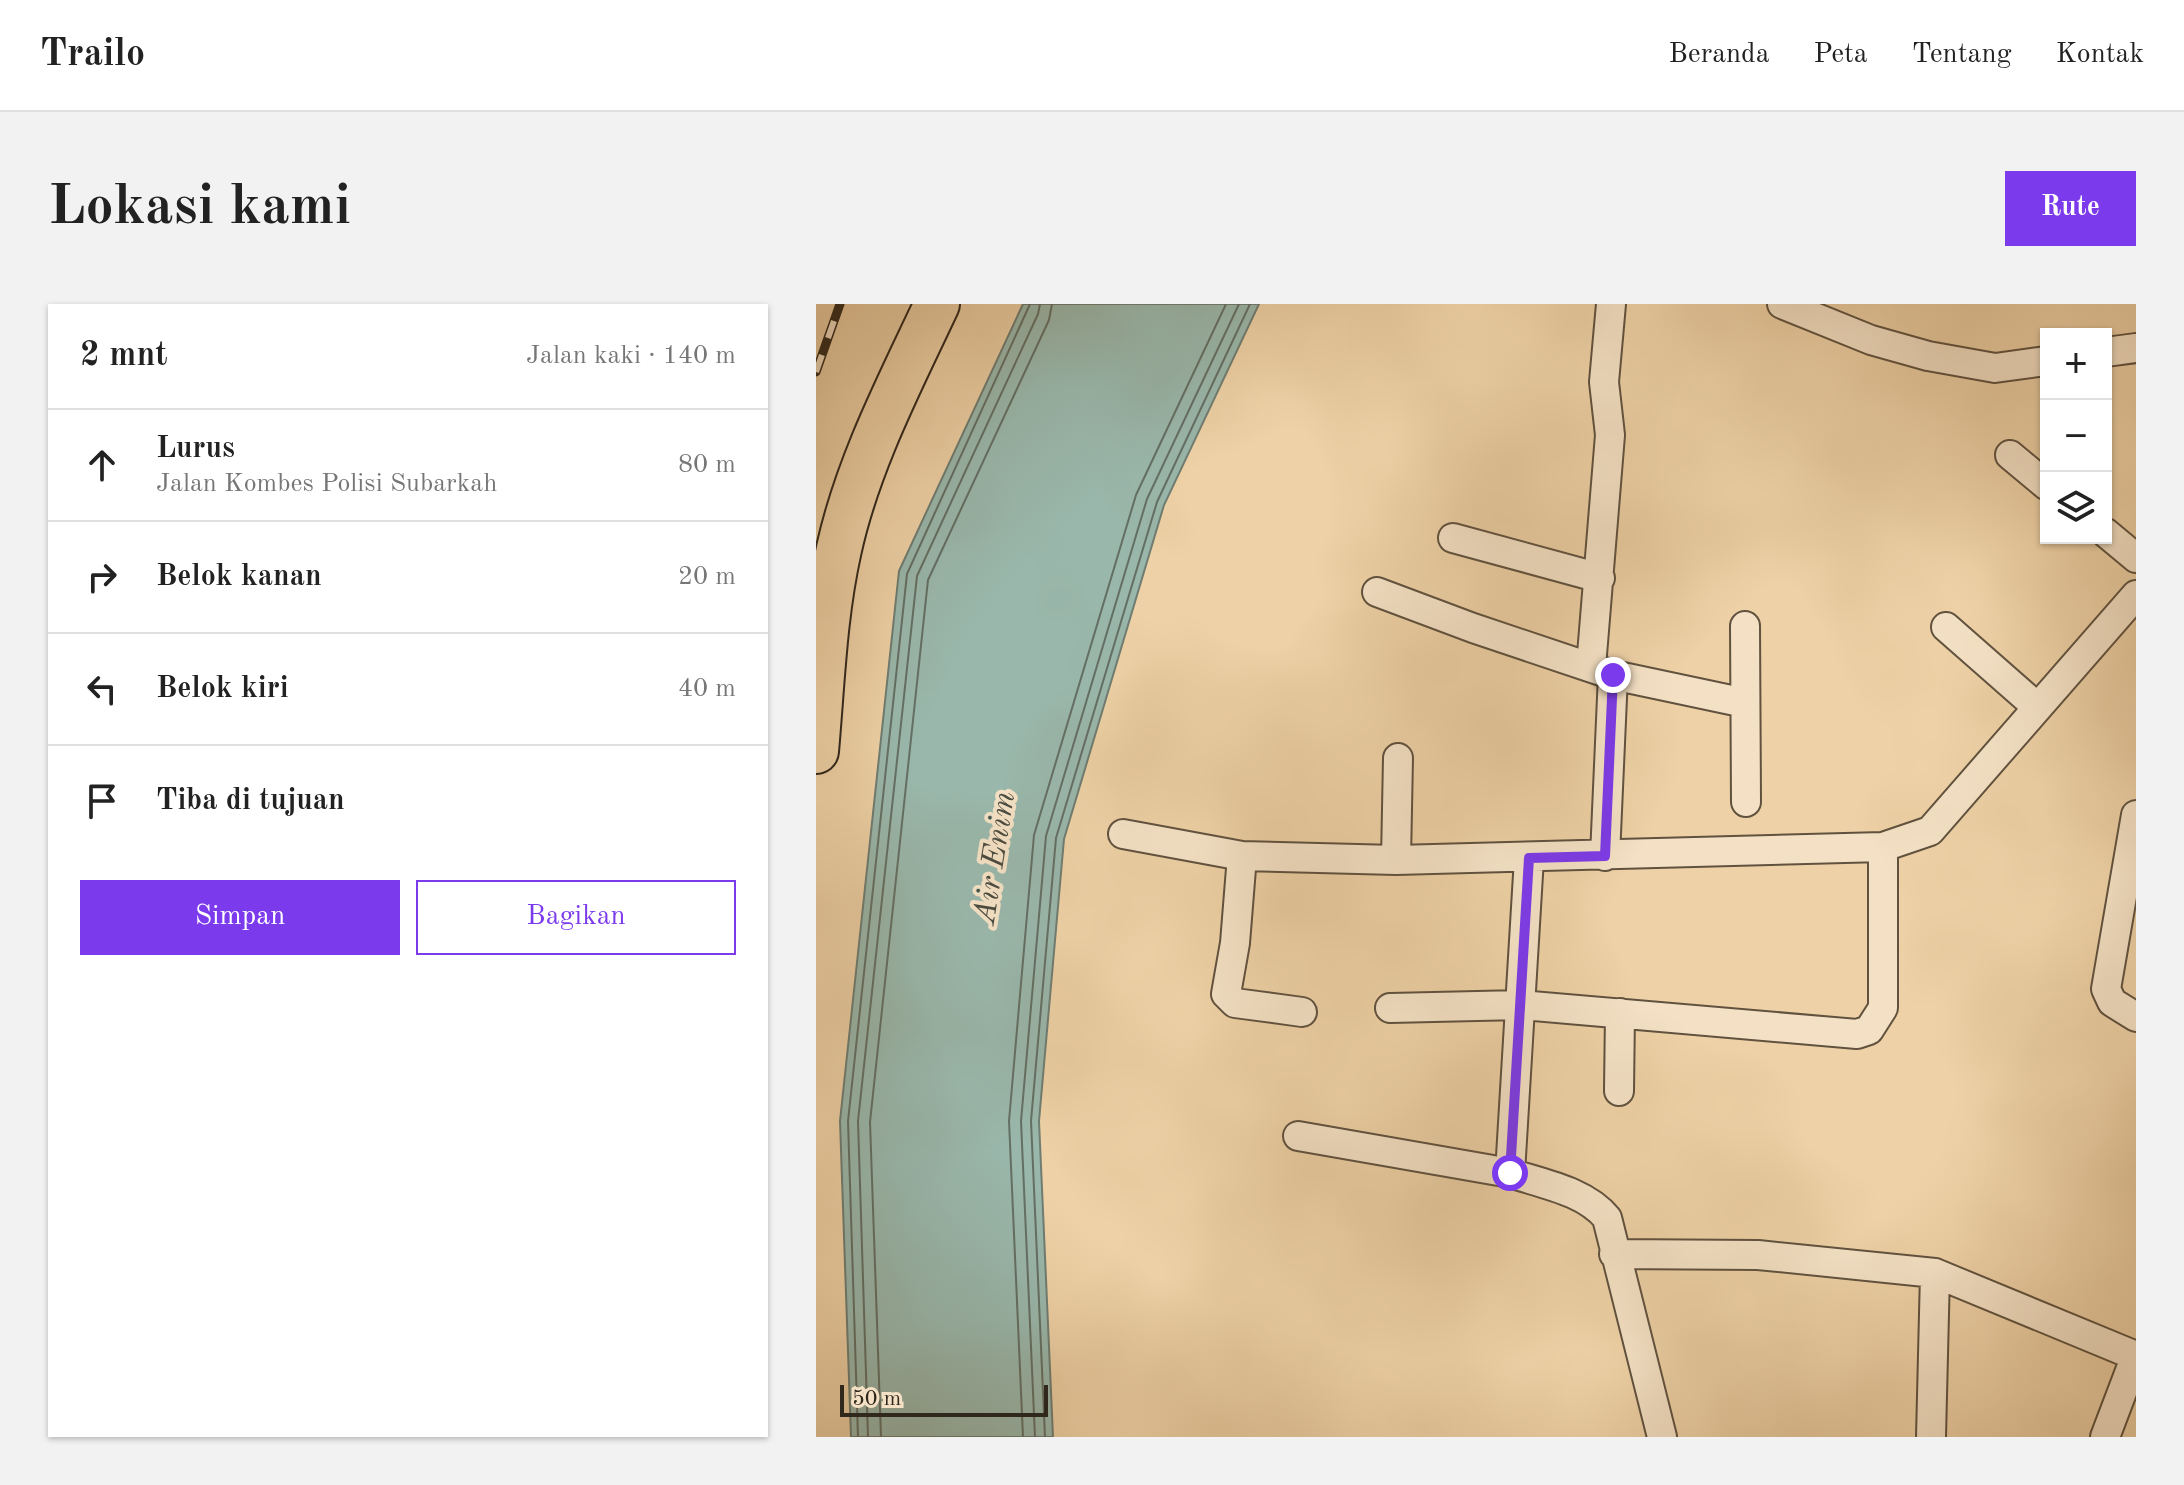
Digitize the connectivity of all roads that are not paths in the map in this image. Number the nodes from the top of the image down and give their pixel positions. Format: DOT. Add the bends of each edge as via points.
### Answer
graph roads {
  1 [pos="937,304"];
  2 [pos="1611,304"];
  3 [pos="1782,304"];
  4 [pos="2136,348"];
  5 [pos="2112,351"];
  6 [pos="2040,362"];
  7 [pos="2010,455"];
  8 [pos="2040,480"];
  9 [pos="1453,538"];
  10 [pos="2112,538"];
  11 [pos="2136,558"];
  12 [pos="1600,578"];
  13 [pos="1377,592"];
  14 [pos="2136,595"];
  15 [pos="1745,626"];
  16 [pos="1946,627"];
  17 [pos="1602,671"];
  18 [pos="1745,703"];
  19 [pos="2037,707"];
  20 [pos="816,751"];
  21 [pos="1398,758"];
  22 [pos="1746,802"];
  23 [pos="2136,815"];
  24 [pos="1123,834"];
  25 [pos="1883,847"];
  26 [pos="1242,856"];
  27 [pos="1605,856"];
  28 [pos="1529,858"];
  29 [pos="1396,860"];
  30 [pos="1521,1005"];
  31 [pos="1390,1008"];
  32 [pos="1302,1012"];
  33 [pos="1620,1013"];
  34 [pos="2136,1017"];
  35 [pos="1619,1091"];
  36 [pos="1298,1136"];
  37 [pos="1510,1173"];
  38 [pos="1614,1254"];
  39 [pos="1935,1273"];
  40 [pos="2135,1357"];
  41 [pos="1662,1437"];
  42 [pos="1931,1437"];
  43 [pos="2105,1437"];
  1 -- 20 [label="highway" via="859,481 839,546"];
  2 -- 12 [label="street" via="1604,382 1610,435"];
  3 -- 6 [label="street" via="1871,340 1928,356 1995,368"];
  4 -- 5 [label="street"];
  7 -- 8 [label="street"];
  9 -- 12 [label="street"];
  10 -- 11 [label="street"];
  12 -- 17 [label="street"];
  13 -- 17 [label="street"];
  14 -- 19 [label="street"];
  15 -- 18 [label="street"];
  16 -- 19 [label="street"];
  17 -- 18 [label="street"];
  17 -- 27 [label="street"];
  18 -- 22 [label="street"];
  19 -- 25 [label="street" via="1930,831"];
  21 -- 29 [label="street"];
  23 -- 34 [label="street" via="2106,989 2112,1002"];
  24 -- 26 [label="street"];
  25 -- 27 [label="street"];
  25 -- 33 [label="street" via="1883,1008 1869,1030 1857,1034"];
  26 -- 29 [label="street"];
  26 -- 32 [label="street" via="1226,994 1235,1003"];
  27 -- 28 [label="street"];
  28 -- 29 [label="street"];
  28 -- 30 [label="street"];
  30 -- 31 [label="street"];
  30 -- 33 [label="street"];
  30 -- 37 [label="street"];
  33 -- 35 [label="street"];
  36 -- 37 [label="street"];
  37 -- 38 [label="street" via="1596,1205 1607,1218"];
  38 -- 39 [label="street" via="1758,1255"];
  38 -- 41 [label="street"];
  39 -- 40 [label="street"];
  39 -- 42 [label="street"];
  40 -- 43 [label="street"];
}
